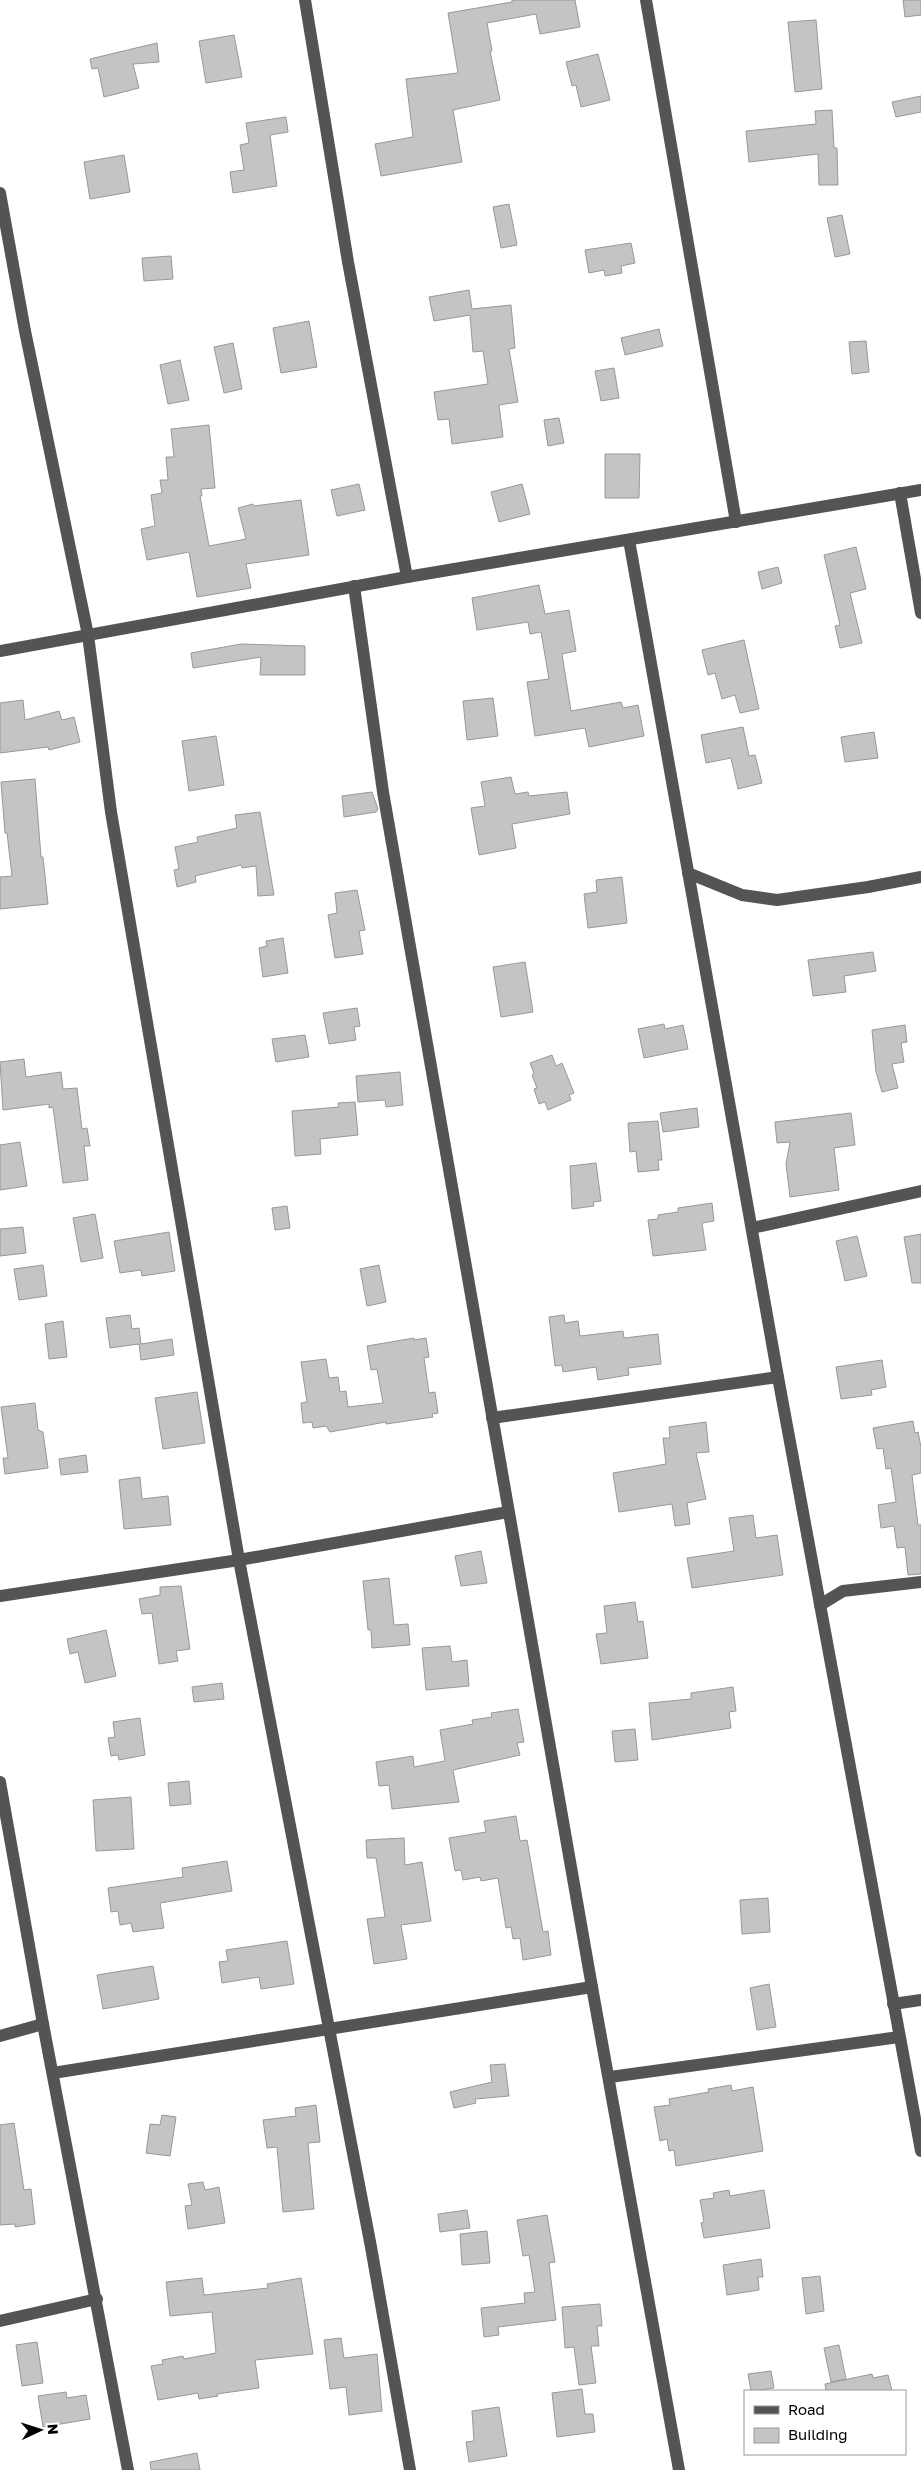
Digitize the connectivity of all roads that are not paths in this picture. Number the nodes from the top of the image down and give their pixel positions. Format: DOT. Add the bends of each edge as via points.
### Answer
graph roads {
  1 [pos="305,0"];
  2 [pos="646,0"];
  3 [pos="0,193"];
  4 [pos="921,490"];
  5 [pos="900,493"];
  6 [pos="736,522"];
  7 [pos="629,540"];
  8 [pos="407,577"];
  9 [pos="354,586"];
  10 [pos="921,613"];
  11 [pos="88,635"];
  12 [pos="0,651"];
  13 [pos="688,873"];
  14 [pos="921,877"];
  15 [pos="921,1191"];
  16 [pos="752,1228"];
  17 [pos="778,1377"];
  18 [pos="492,1418"];
  19 [pos="508,1512"];
  20 [pos="239,1560"];
  21 [pos="921,1582"];
  22 [pos="0,1596"];
  23 [pos="820,1605"];
  24 [pos="0,1782"];
  25 [pos="592,1987"];
  26 [pos="921,2000"];
  27 [pos="893,2004"];
  28 [pos="43,2024"];
  29 [pos="329,2029"];
  30 [pos="0,2036"];
  31 [pos="898,2037"];
  32 [pos="54,2073"];
  33 [pos="610,2077"];
  34 [pos="921,2152"];
  35 [pos="97,2299"];
  36 [pos="0,2321"];
  37 [pos="128,2470"];
  38 [pos="410,2470"];
  39 [pos="680,2470"];
  1 -- 8 [label="street" via="348,262"];
  2 -- 6 [label="street"];
  3 -- 11 [label="street" via="25,332"];
  4 -- 5 [label="street"];
  5 -- 6 [label="street"];
  5 -- 10 [label="street"];
  6 -- 7 [label="street"];
  7 -- 8 [label="street"];
  7 -- 13 [label="street"];
  8 -- 9 [label="street"];
  9 -- 11 [label="street"];
  9 -- 18 [label="street" via="383,792"];
  11 -- 12 [label="street"];
  11 -- 20 [label="street" via="111,812"];
  13 -- 14 [label="street" via="742,895 777,900"];
  13 -- 16 [label="street"];
  15 -- 16 [label="street"];
  16 -- 17 [label="street"];
  17 -- 18 [label="street"];
  17 -- 23 [label="street"];
  18 -- 19 [label="street"];
  19 -- 20 [label="street"];
  19 -- 25 [label="street"];
  20 -- 22 [label="street"];
  20 -- 29 [label="street"];
  21 -- 23 [label="street" via="843,1591"];
  23 -- 27 [label="street"];
  24 -- 28 [label="street"];
  25 -- 29 [label="street"];
  25 -- 33 [label="street"];
  26 -- 27 [label="street"];
  27 -- 31 [label="street"];
  28 -- 30 [label="street"];
  28 -- 32 [label="street"];
  29 -- 32 [label="street"];
  29 -- 38 [label="street"];
  31 -- 33 [label="street"];
  31 -- 34 [label="street"];
  32 -- 35 [label="street"];
  33 -- 39 [label="street"];
  35 -- 36 [label="street"];
  35 -- 37 [label="street"];
}
